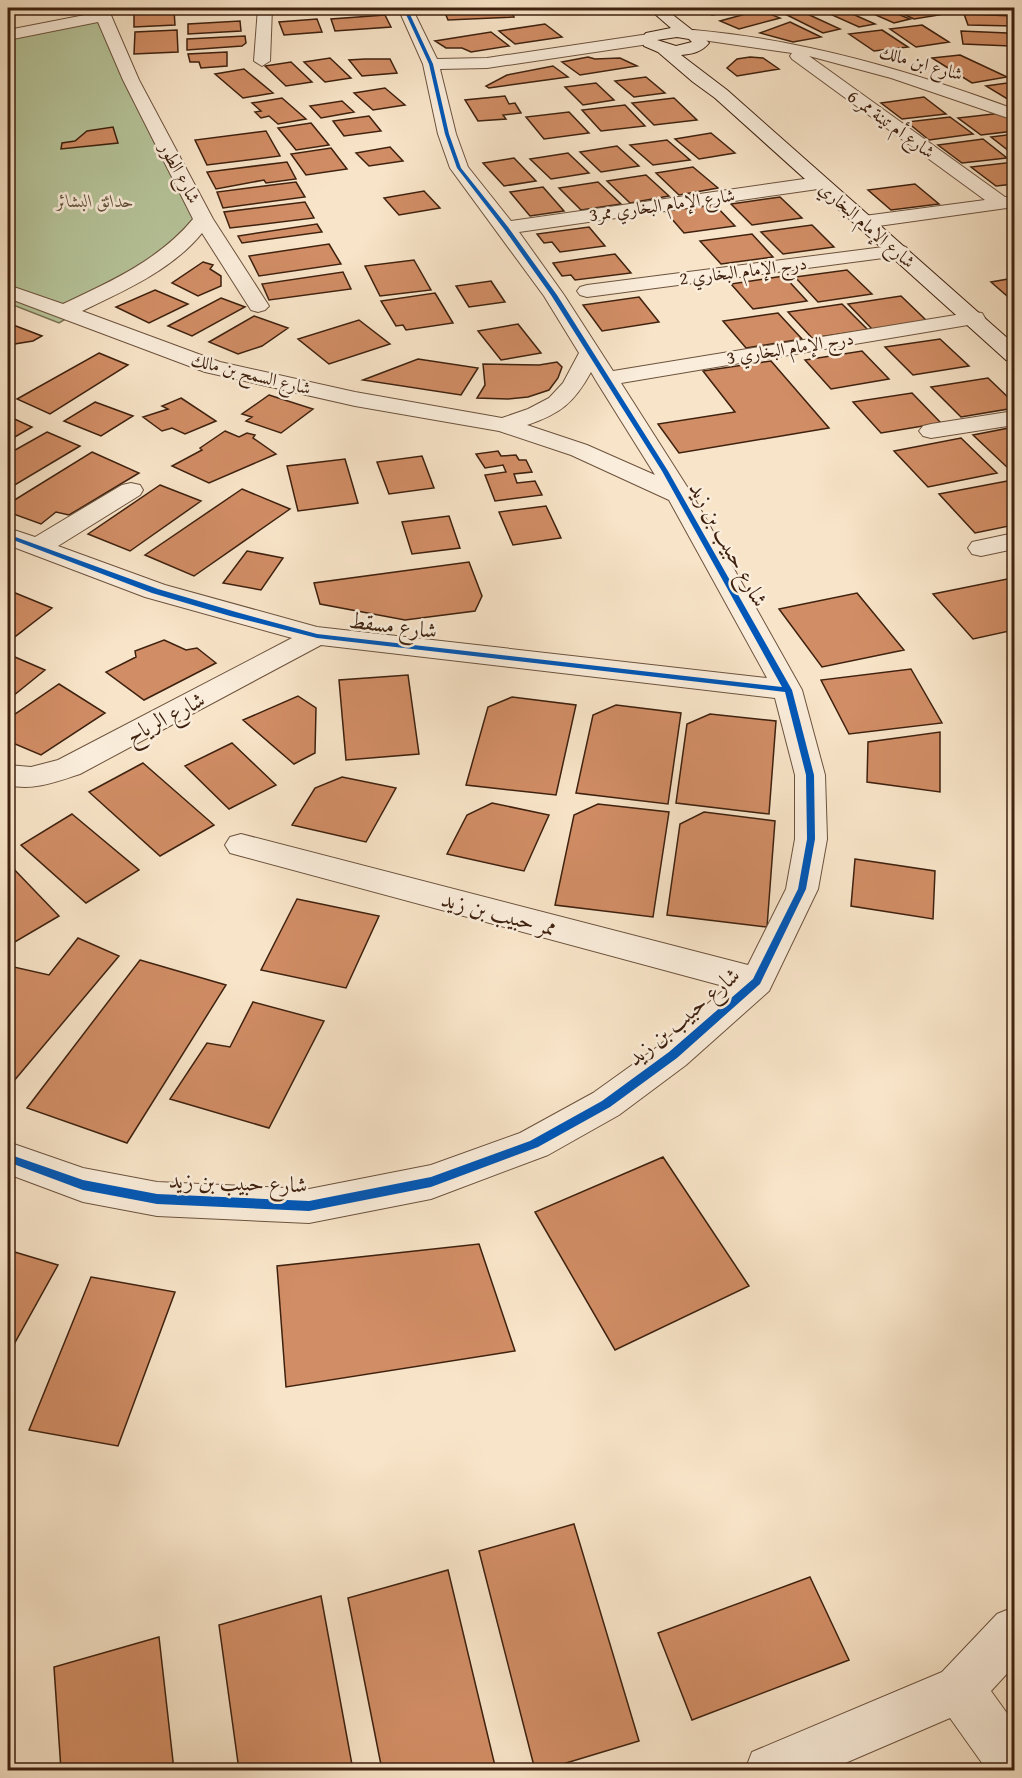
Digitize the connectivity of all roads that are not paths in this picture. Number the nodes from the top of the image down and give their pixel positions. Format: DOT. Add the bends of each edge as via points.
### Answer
graph roads {
  1 [pos="145,8"];
  2 [pos="266,8"];
  3 [pos="405,8"];
  4 [pos="643,8"];
  5 [pos="655,8"];
  6 [pos="102,11"];
  7 [pos="8,35"];
  8 [pos="693,41"];
  9 [pos="655,43"];
  10 [pos="786,49"];
  11 [pos="262,61"];
  12 [pos="488,63"];
  13 [pos="444,80"];
  14 [pos="721,94"];
  15 [pos="1014,115"];
  16 [pos="818,183"];
  17 [pos="1008,202"];
  18 [pos="203,219"];
  19 [pos="864,222"];
  20 [pos="506,228"];
  21 [pos="899,251"];
  22 [pos="8,291"];
  23 [pos="587,291"];
  24 [pos="258,306"];
  25 [pos="64,312"];
  26 [pos="974,318"];
  27 [pos="590,353"];
  28 [pos="1014,355"];
  29 [pos="606,379"];
  30 [pos="1014,418"];
  31 [pos="503,425"];
  32 [pos="930,431"];
  33 [pos="131,490"];
  34 [pos="681,496"];
  35 [pos="8,536"];
  36 [pos="1014,541"];
  37 [pos="36,548"];
  38 [pos="981,548"];
  39 [pos="317,636"];
  40 [pos="788,690"];
  41 [pos="8,775"];
  42 [pos="241,845"];
  43 [pos="757,981"];
  44 [pos="8,1158"];
  45 [pos="1014,1631"];
  46 [pos="959,1689"];
  47 [pos="1014,1765"];
  48 [pos="770,1770"];
  1 -- 6 [label="street"];
  2 -- 11 [label="street"];
  3 -- 13 [label="street, شارع حبيب بن زيد"];
  4 -- 9 [label="street"];
  5 -- 8 [label="street, شارع الإمام البخاري"];
  6 -- 7 [label="street"];
  6 -- 18 [label="street, شارع الطور" via="131,80"];
  8 -- 9 [label="street, شارع ابن مالك"];
  8 -- 10 [label="street, شارع ابن مالك"];
  8 -- 14 [label="street, شارع الإمام البخاري"];
  9 -- 12 [label="street, شارع ابن مالك"];
  9 -- 14 [label="street, شارع الإمام البخاري"];
  10 -- 15 [label="street, شارع ابن مالك" via="925,83"];
  10 -- 17 [label="street, شارع أم تينة ممر 6"];
  12 -- 13 [label="street"];
  12 -- 13 [label="street"];
  13 -- 20 [label="street, شارع حبيب بن زيد" via="447,134 459,168"];
  14 -- 16 [label="street, شارع الإمام البخاري"];
  16 -- 19 [label="street, شارع الإمام البخاري"];
  16 -- 20 [label="street, شارع الإمام البخاري ممر3"];
  17 -- 19 [label="street"];
  18 -- 24 [label="street"];
  18 -- 25 [label="street, شارع الطور" via="194,233 169,253 130,279"];
  19 -- 21 [label="street, شارع الإمام البخاري"];
  20 -- 27 [label="street, شارع حبيب بن زيد"];
  21 -- 23 [label="street, درج الإمام البخاري 2"];
  21 -- 26 [label="street, شارع الإمام البخاري"];
  22 -- 25 [label="street, شارع السمح بن مالك"];
  25 -- 31 [label="street, شارع السمح بن مالك" via="213,368 355,399"];
  26 -- 28 [label="street, شارع الإمام البخاري"];
  26 -- 29 [label="street, درج الإمام البخاري 3"];
  27 -- 29 [label="street, شارع حبيب بن زيد"];
  27 -- 31 [label="street, شارع السمح بن مالك" via="564,399 541,413"];
  29 -- 34 [label="street, شارع حبيب بن زيد"];
  30 -- 32 [label="street"];
  31 -- 34 [label="street, شارع السمح بن مالك" via="579,450"];
  33 -- 37 [label="street"];
  34 -- 40 [label="street, شارع حبيب بن زيد"];
  35 -- 37 [label="street, شارع مسقط"];
  36 -- 38 [label="street"];
  37 -- 39 [label="street, شارع مسقط" via="155,591"];
  39 -- 40 [label="street, شارع مسقط"];
  39 -- 41 [label="street, شارع الرياح" via="69,767 39,777"];
  40 -- 43 [label="street, شارع حبيب بن زيد" via="810,775 812,839 802,889"];
  42 -- 43 [label="street, ممر حبيب بن زيد"];
  43 -- 44 [label="street, شارع حبيب بن زيد" via="673,1055 606,1104 534,1144 431,1182 309,1206 157,1199 83,1185"];
  45 -- 46 [label="street"];
  46 -- 47 [label="street"];
  46 -- 48 [label="street"];
}
